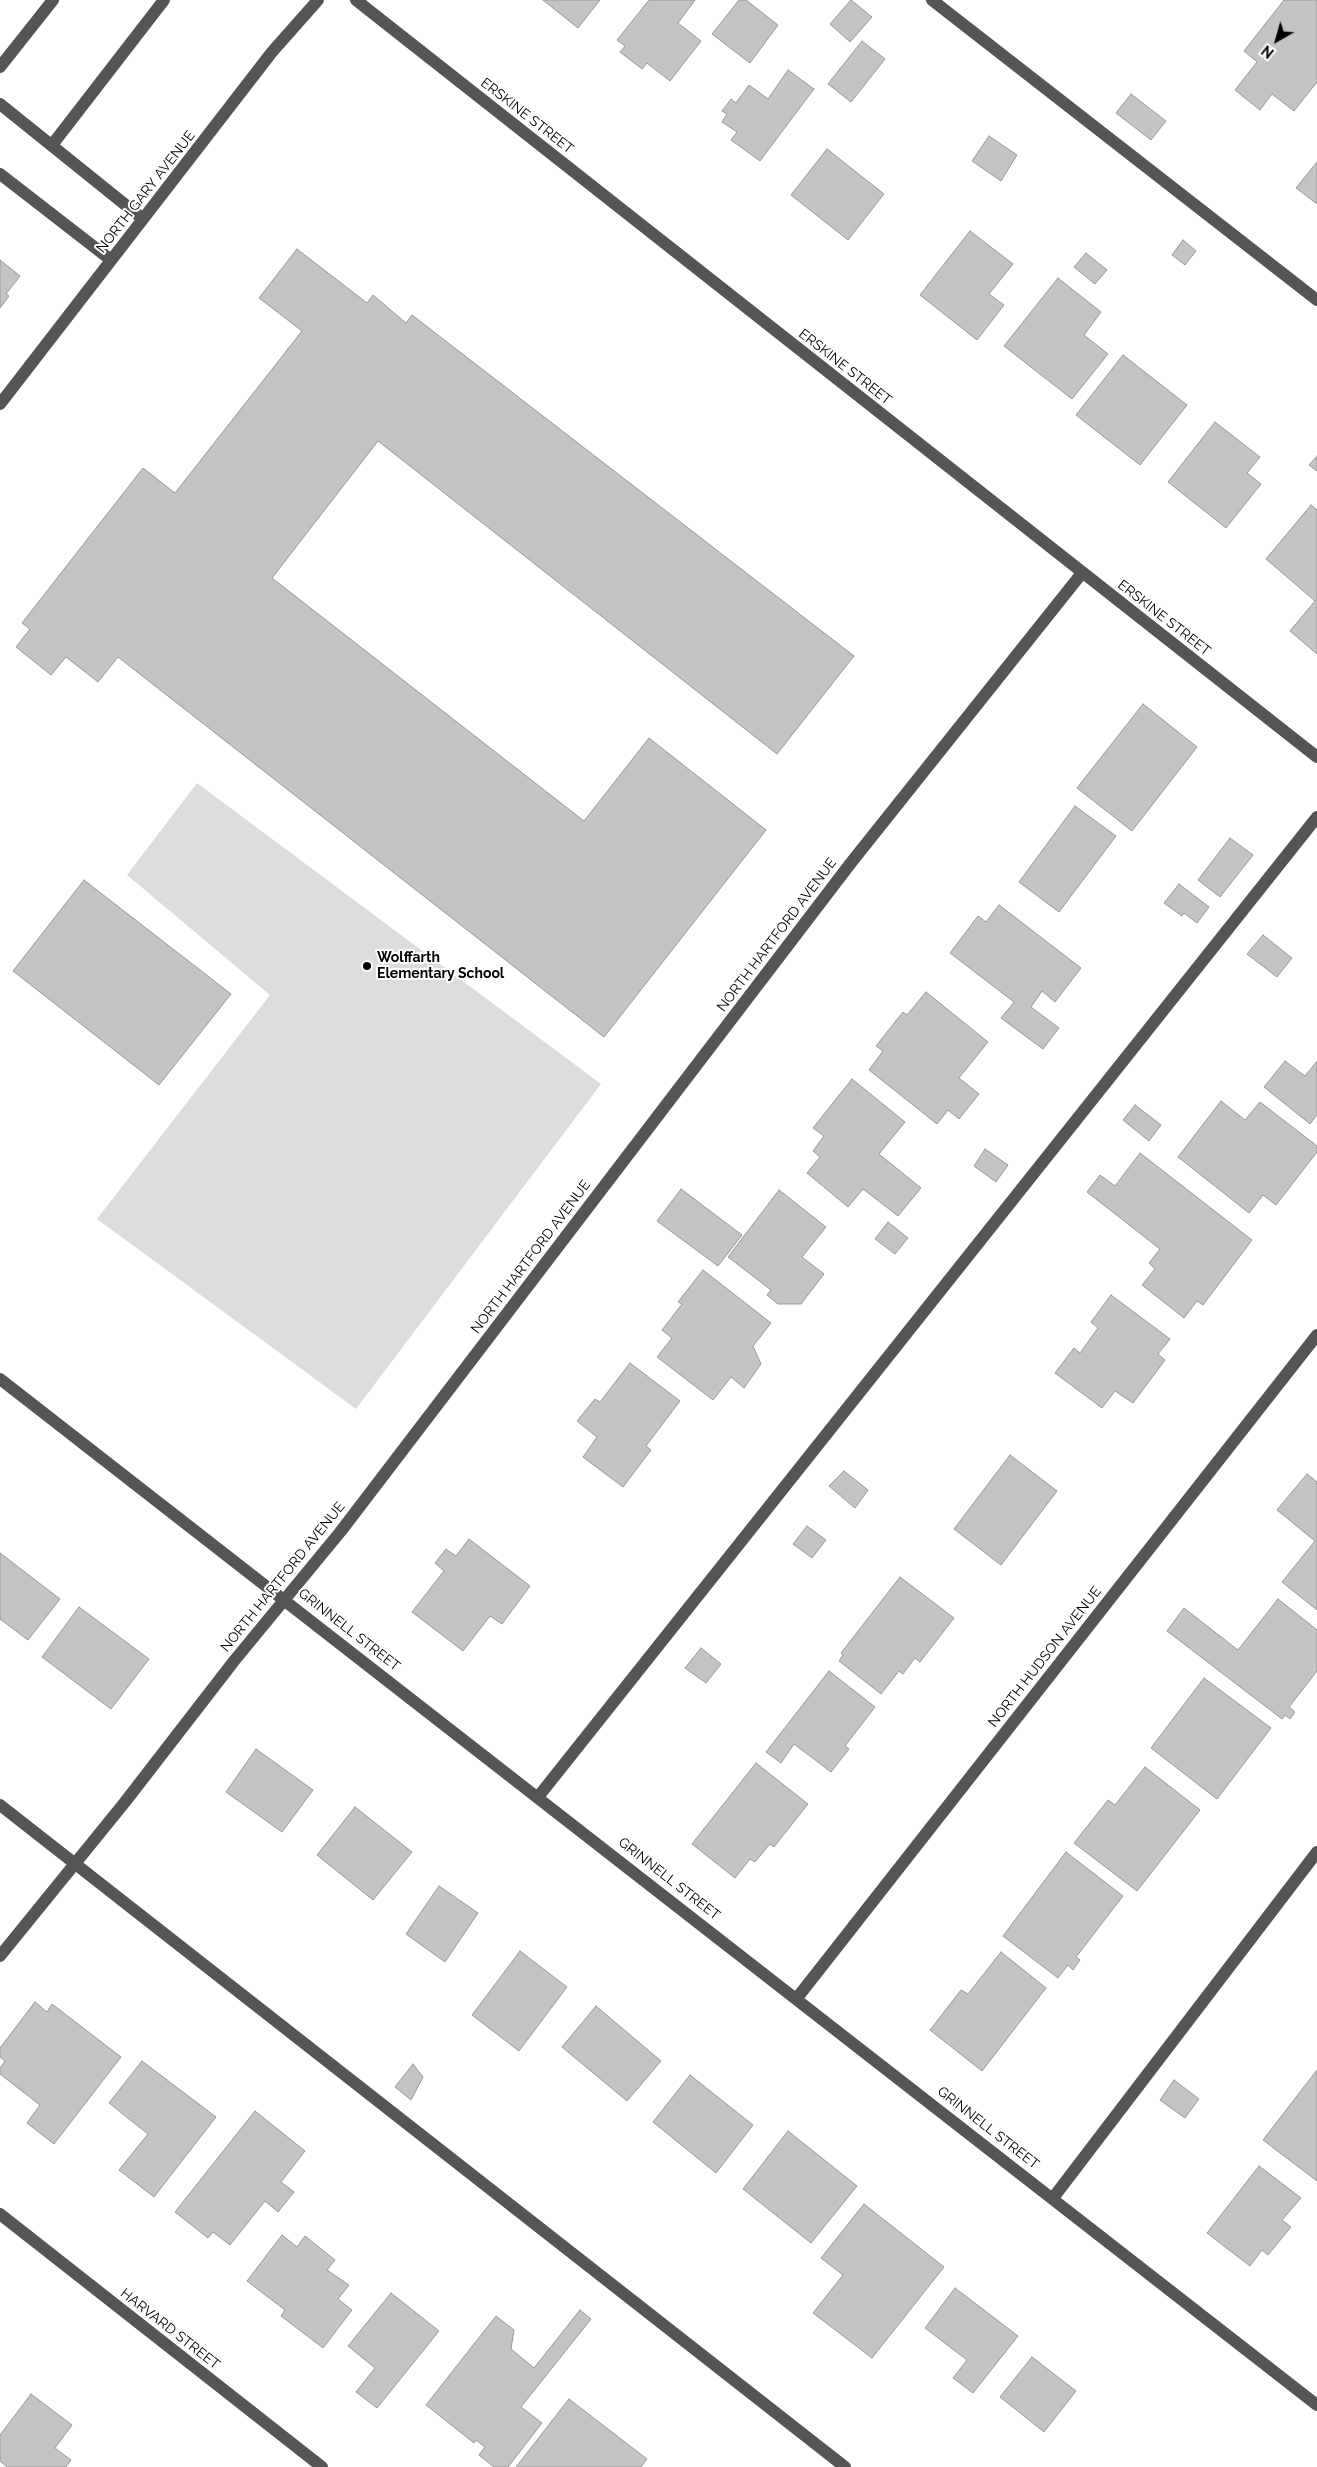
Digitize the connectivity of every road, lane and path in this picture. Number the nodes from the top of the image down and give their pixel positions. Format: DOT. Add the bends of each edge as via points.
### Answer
graph roads {
  1 [pos="164,0"];
  2 [pos="318,0"];
  3 [pos="356,0"];
  4 [pos="932,0"];
  5 [pos="50,1"];
  6 [pos="0,67"];
  7 [pos="0,104"];
  8 [pos="52,145"];
  9 [pos="0,174"];
  10 [pos="144,219"];
  11 [pos="111,260"];
  12 [pos="1317,300"];
  13 [pos="0,404"];
  14 [pos="1082,573"];
  15 [pos="1317,757"];
  16 [pos="1317,817"];
  17 [pos="1317,1335"];
  18 [pos="0,1379"];
  19 [pos="285,1600"];
  20 [pos="538,1796"];
  21 [pos="0,1806"];
  22 [pos="1317,1852"];
  23 [pos="76,1864"];
  24 [pos="0,1956"];
  25 [pos="797,1998"];
  26 [pos="1053,2198"];
  27 [pos="0,2214"];
  28 [pos="1317,2405"];
  29 [pos="322,2467"];
  30 [pos="845,2467"];
  1 -- 8 [label="street"];
  2 -- 10 [label="street, NORTH GARY AVENUE" via="272,52"];
  3 -- 14 [label="street, ERSKINE STREET"];
  4 -- 12 [label="street"];
  5 -- 6 [label="street"];
  7 -- 8 [label="street"];
  8 -- 10 [label="street"];
  9 -- 11 [label="street"];
  10 -- 11 [label="street, NORTH GARY AVENUE"];
  11 -- 13 [label="street, NORTH GARY AVENUE"];
  14 -- 15 [label="street, ERSKINE STREET"];
  14 -- 19 [label="street, NORTH HARTFORD AVENUE" via="850,864"];
  16 -- 20 [label="street"];
  17 -- 25 [label="street, NORTH HUDSON AVENUE"];
  18 -- 19 [label="street, GRINNELL STREET"];
  19 -- 20 [label="street, GRINNELL STREET"];
  19 -- 23 [label="street, NORTH HARTFORD AVENUE"];
  20 -- 25 [label="street, GRINNELL STREET"];
  21 -- 23 [label="street"];
  22 -- 26 [label="street"];
  23 -- 24 [label="street, NORTH HARTFORD AVENUE"];
  23 -- 30 [label="street"];
  25 -- 26 [label="street, GRINNELL STREET"];
  26 -- 28 [label="street, GRINNELL STREET"];
  27 -- 29 [label="street, HARVARD STREET"];
}
